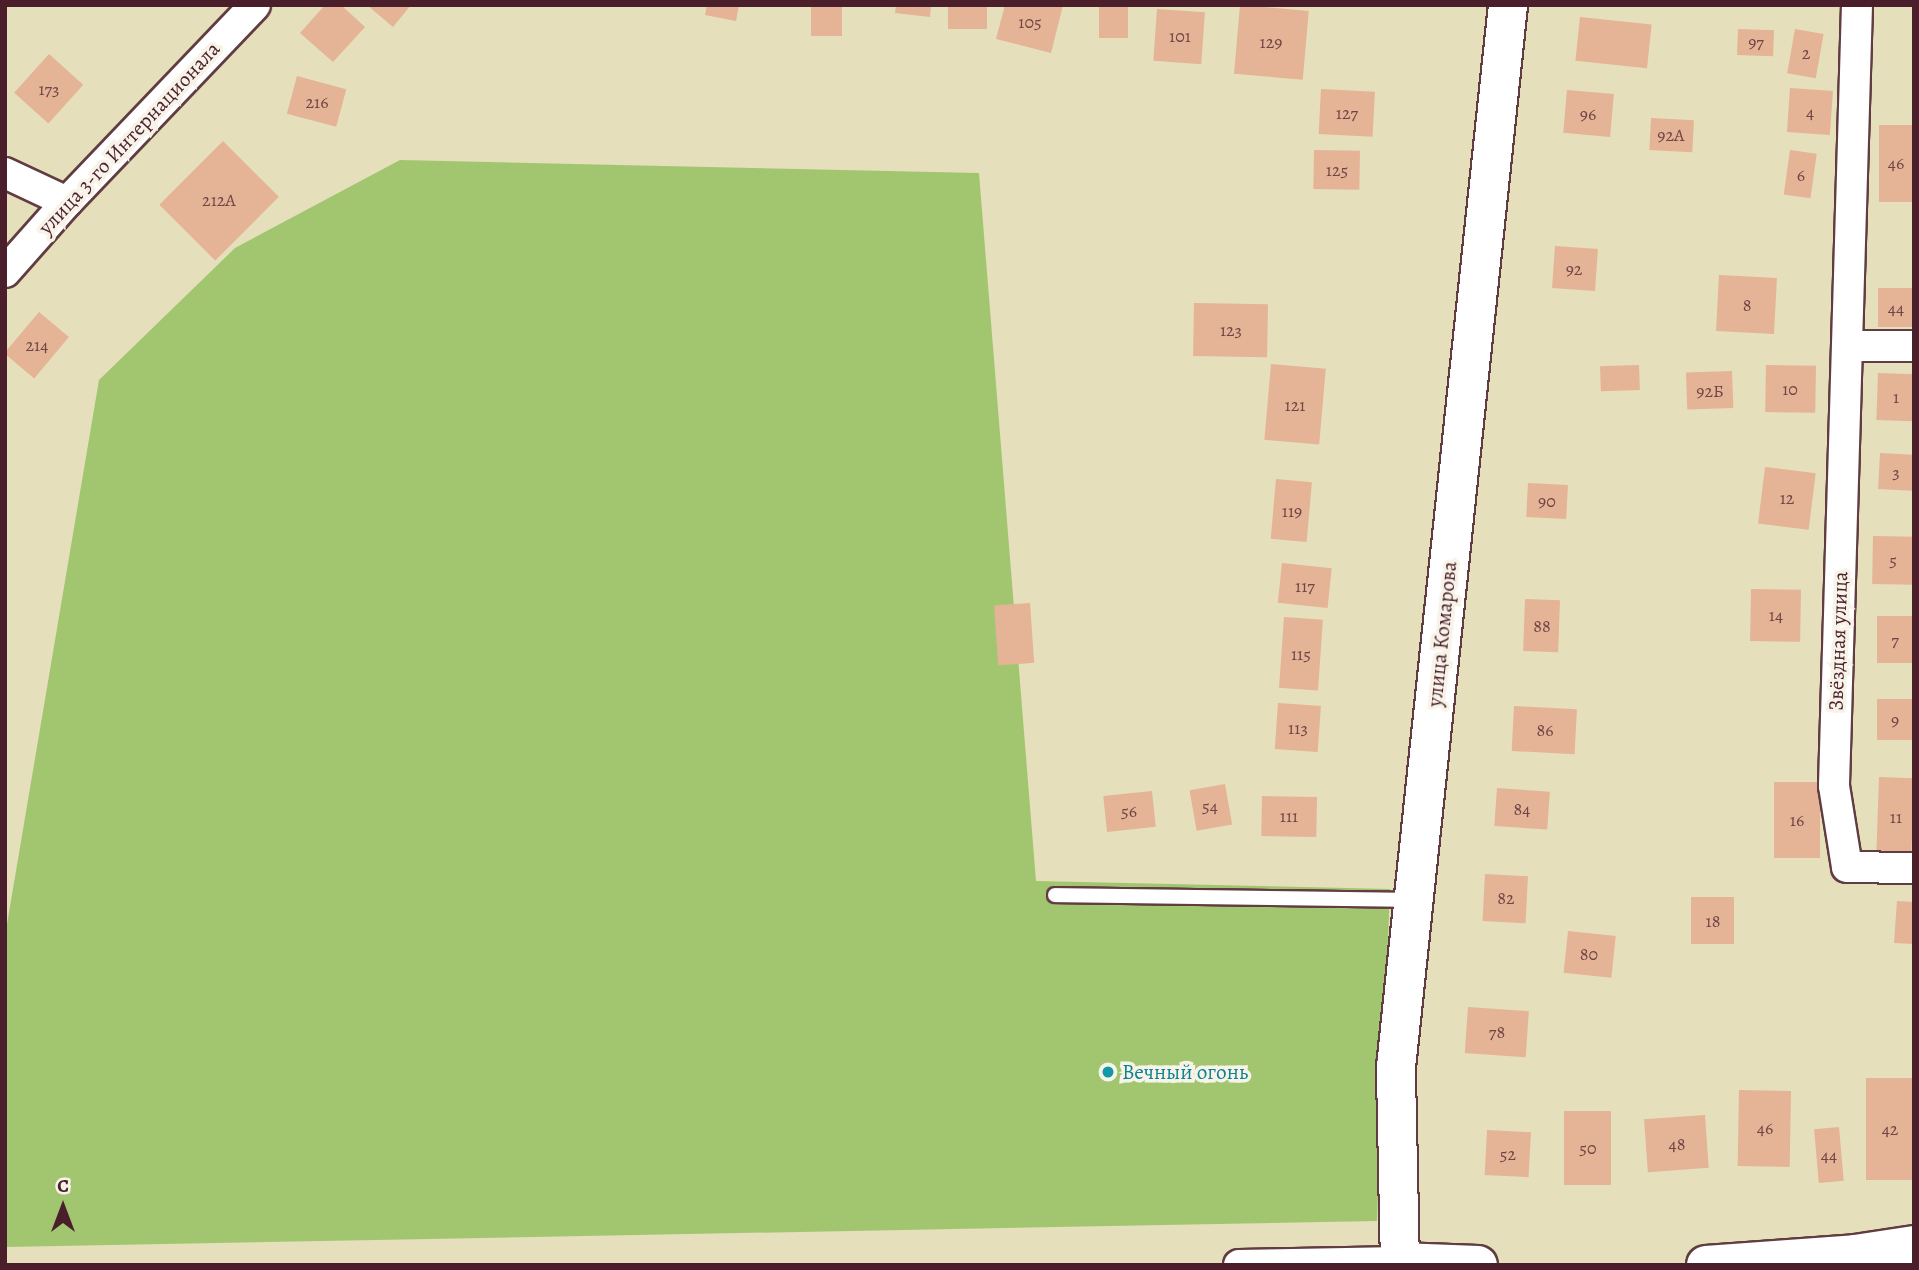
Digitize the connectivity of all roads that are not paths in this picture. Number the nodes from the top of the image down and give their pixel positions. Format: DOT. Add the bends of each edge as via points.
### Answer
graph roads {
  1 [pos="255,5"];
  2 [pos="1508,5"];
  3 [pos="1857,5"];
  4 [pos="5,173"];
  5 [pos="67,202"];
  6 [pos="5,272"];
  7 [pos="1847,346"];
  8 [pos="1914,346"];
  9 [pos="1914,868"];
  10 [pos="1055,895"];
  11 [pos="1414,901"];
  12 [pos="1914,1245"];
  13 [pos="1855,1259"];
  14 [pos="1400,1263"];
  15 [pos="1239,1265"];
  16 [pos="1478,1265"];
  17 [pos="1706,1265"];
  1 -- 5 [label="street, улица 3-го Интернационала"];
  2 -- 11 [label="main road, улица Комарова"];
  3 -- 7 [label="street, Звёздная улица"];
  4 -- 5 [label="street"];
  5 -- 6 [label="street, улица 3-го Интернационала"];
  7 -- 8 [label="street"];
  7 -- 9 [label="street, Звёздная улица" via="1834,786 1847,867"];
  10 -- 11 [label="lane"];
  11 -- 14 [label="main road, улица Комарова" via="1396,1067"];
  12 -- 13 [label="main road"];
  13 -- 17 [label="main road"];
  14 -- 15 [label="street"];
  14 -- 16 [label="main road"];
}
